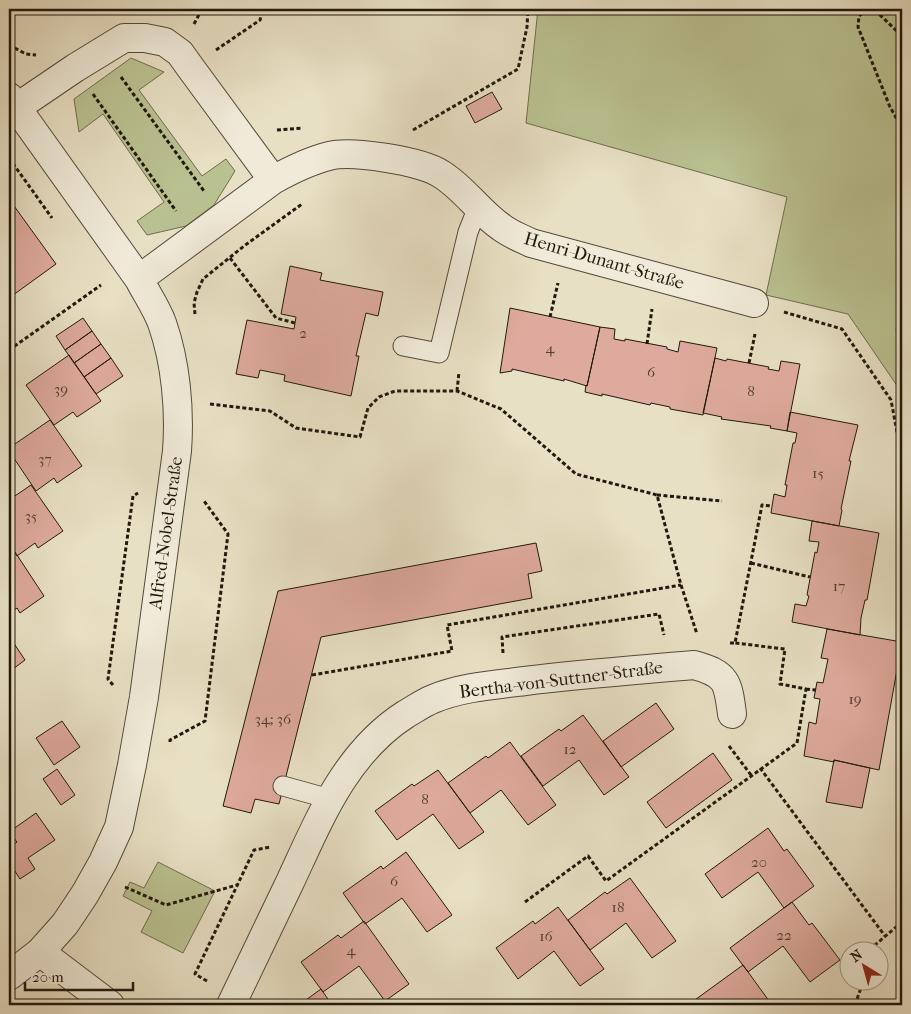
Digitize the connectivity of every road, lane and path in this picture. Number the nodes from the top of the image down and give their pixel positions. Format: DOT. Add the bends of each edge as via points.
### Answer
graph roads {
  1 [pos="202,9"];
  2 [pos="263,9"];
  3 [pos="528,9"];
  4 [pos="868,9"];
  5 [pos="191,29"];
  6 [pos="902,36"];
  7 [pos="102,50"];
  8 [pos="218,58"];
  9 [pos="75,68"];
  10 [pos="13,103"];
  11 [pos="307,128"];
  12 [pos="902,128"];
  13 [pos="271,130"];
  14 [pos="410,132"];
  15 [pos="9,158"];
  16 [pos="273,180"];
  17 [pos="308,200"];
  18 [pos="478,207"];
  19 [pos="222,217"];
  20 [pos="55,222"];
  21 [pos="195,238"];
  22 [pos="230,258"];
  23 [pos="95,278"];
  24 [pos="138,279"];
  25 [pos="558,282"];
  26 [pos="652,306"];
  27 [pos="902,313"];
  28 [pos="550,316"];
  29 [pos="755,316"];
  30 [pos="196,321"];
  31 [pos="295,323"];
  32 [pos="896,331"];
  33 [pos="647,344"];
  34 [pos="403,346"];
  35 [pos="9,350"];
  36 [pos="749,363"];
  37 [pos="205,403"];
  38 [pos="902,459"];
  39 [pos="141,490"];
  40 [pos="200,495"];
  41 [pos="657,495"];
  42 [pos="722,501"];
  43 [pos="772,506"];
  44 [pos="751,563"];
  45 [pos="810,577"];
  46 [pos="681,585"];
  47 [pos="699,637"];
  48 [pos="735,642"];
  49 [pos="726,644"];
  50 [pos="312,676"];
  51 [pos="806,689"];
  52 [pos="117,690"];
  53 [pos="816,690"];
  54 [pos="732,714"];
  55 [pos="725,741"];
  56 [pos="168,749"];
  57 [pos="760,768"];
  58 [pos="751,775"];
  59 [pos="284,786"];
  60 [pos="330,799"];
  61 [pos="118,883"];
  62 [pos="237,885"];
  63 [pos="524,902"];
  64 [pos="902,922"];
  65 [pos="885,936"];
  66 [pos="878,942"];
  67 [pos="40,952"];
  68 [pos="9,976"];
  69 [pos="860,992"];
  70 [pos="902,1000"];
  71 [pos="110,1005"];
  72 [pos="231,1005"];
  73 [pos="855,1005"];
  74 [pos="895,1005"];
  1 -- 5 [label="path"];
  2 -- 8 [label="path" via="260,20 213,51"];
  3 -- 14 [label="path" via="518,69"];
  4 -- 6 [label="path" via="879,14"];
  4 -- 12 [label="path" via="859,16 858,27 890,107"];
  7 -- 9 [label="street"];
  7 -- 16 [label="street" via="124,38 145,38 165,42 180,53"];
  7 -- 19 [label="path"];
  9 -- 10 [label="street"];
  9 -- 21 [label="path"];
  10 -- 24 [label="street, Alfred-Nobel-Straße"];
  11 -- 13 [label="path"];
  15 -- 20 [label="path"];
  16 -- 18 [label="street, Henri-Dunant-Straße" via="331,155 411,161 440,173"];
  16 -- 19 [label="street, Henri-Dunant-Straße"];
  17 -- 22 [label="path"];
  18 -- 29 [label="street, Henri-Dunant-Straße" via="501,228 531,243"];
  18 -- 34 [label="lane" via="468,232 439,353"];
  19 -- 21 [label="street, Henri-Dunant-Straße"];
  21 -- 24 [label="street, Henri-Dunant-Straße"];
  22 -- 30 [label="path" via="203,279 194,302"];
  22 -- 31 [label="path" via="276,318"];
  23 -- 35 [label="path" via="101,286"];
  24 -- 67 [label="street, Alfred-Nobel-Straße" via="162,322 173,369 179,423 145,688 119,827 85,894 65,924"];
  25 -- 28 [label="path"];
  26 -- 33 [label="path"];
  27 -- 32 [label="path"];
  29 -- 36 [label="path"];
  29 -- 38 [label="path" via="842,329 891,400"];
  37 -- 41 [label="path" via="270,411 296,428 360,437 368,408 378,397 395,391 457,391 501,409 576,474"];
  39 -- 52 [label="path" via="133,496 108,679"];
  40 -- 56 [label="path" via="228,534 219,613 205,721 170,740"];
  41 -- 42 [label="path"];
  41 -- 46 [label="path"];
  43 -- 44 [label="path" via="762,506"];
  44 -- 45 [label="path"];
  44 -- 48 [label="path"];
  46 -- 47 [label="path"];
  46 -- 50 [label="path" via="447,625 452,651"];
  48 -- 49 [label="path"];
  48 -- 51 [label="path" via="785,649 780,684"];
  51 -- 53 [label="path"];
  51 -- 57 [label="path" via="796,743"];
  54 -- 60 [label="street, Bertha-von-Suttner-Straße" via="729,690 724,680 713,670 694,665 472,688 432,700 385,729 358,756"];
  55 -- 58 [label="path"];
  57 -- 58 [label="path"];
  57 -- 65 [label="path"];
  58 -- 63 [label="path" via="606,881 588,856"];
  59 -- 60 [label="lane"];
  60 -- 72 [label="street, Bertha-von-Suttner-Straße"];
  61 -- 62 [label="path" via="166,905"];
  64 -- 65 [label="path"];
  65 -- 66 [label="path"];
  67 -- 68 [label="street, Alfred-Nobel-Straße"];
  67 -- 71 [label="street"];
  69 -- 73 [label="path"];
  70 -- 74 [label="path"];
}
